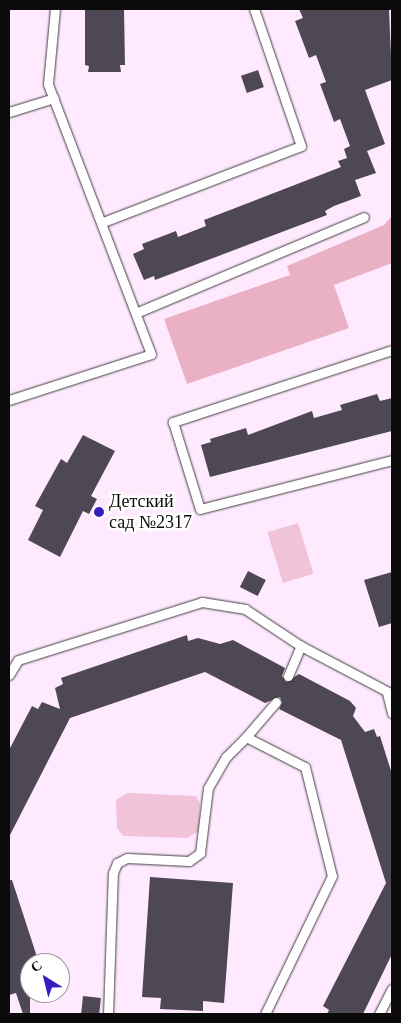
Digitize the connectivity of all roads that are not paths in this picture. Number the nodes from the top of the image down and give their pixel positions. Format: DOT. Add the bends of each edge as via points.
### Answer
graph roads {
  1 [pos="55,9"];
  2 [pos="254,9"];
  3 [pos="54,98"];
  4 [pos="9,112"];
  5 [pos="364,217"];
  6 [pos="103,222"];
  7 [pos="138,312"];
  8 [pos="392,350"];
  9 [pos="9,400"];
  10 [pos="392,460"];
  11 [pos="301,646"];
  12 [pos="9,675"];
  13 [pos="288,676"];
  14 [pos="390,694"];
  15 [pos="276,702"];
  16 [pos="392,713"];
  17 [pos="246,737"];
  18 [pos="392,989"];
  19 [pos="108,1014"];
  20 [pos="265,1014"];
  21 [pos="379,1014"];
  1 -- 3 [label="lane" via="48,84"];
  2 -- 6 [label="lane" via="300,146"];
  3 -- 4 [label="lane"];
  3 -- 6 [label="lane"];
  5 -- 7 [label="lane"];
  6 -- 7 [label="lane"];
  7 -- 9 [label="lane" via="151,354"];
  8 -- 10 [label="lane" via="173,422 200,510"];
  11 -- 12 [label="lane" via="245,609 202,602 18,660"];
  11 -- 13 [label="lane"];
  11 -- 14 [label="lane"];
  14 -- 16 [label="lane"];
  15 -- 17 [label="lane"];
  17 -- 19 [label="lane" via="226,757 208,788 200,853 188,861 127,858 117,863 113,873"];
  17 -- 20 [label="lane" via="305,767 332,876"];
  18 -- 21 [label="lane"];
}
